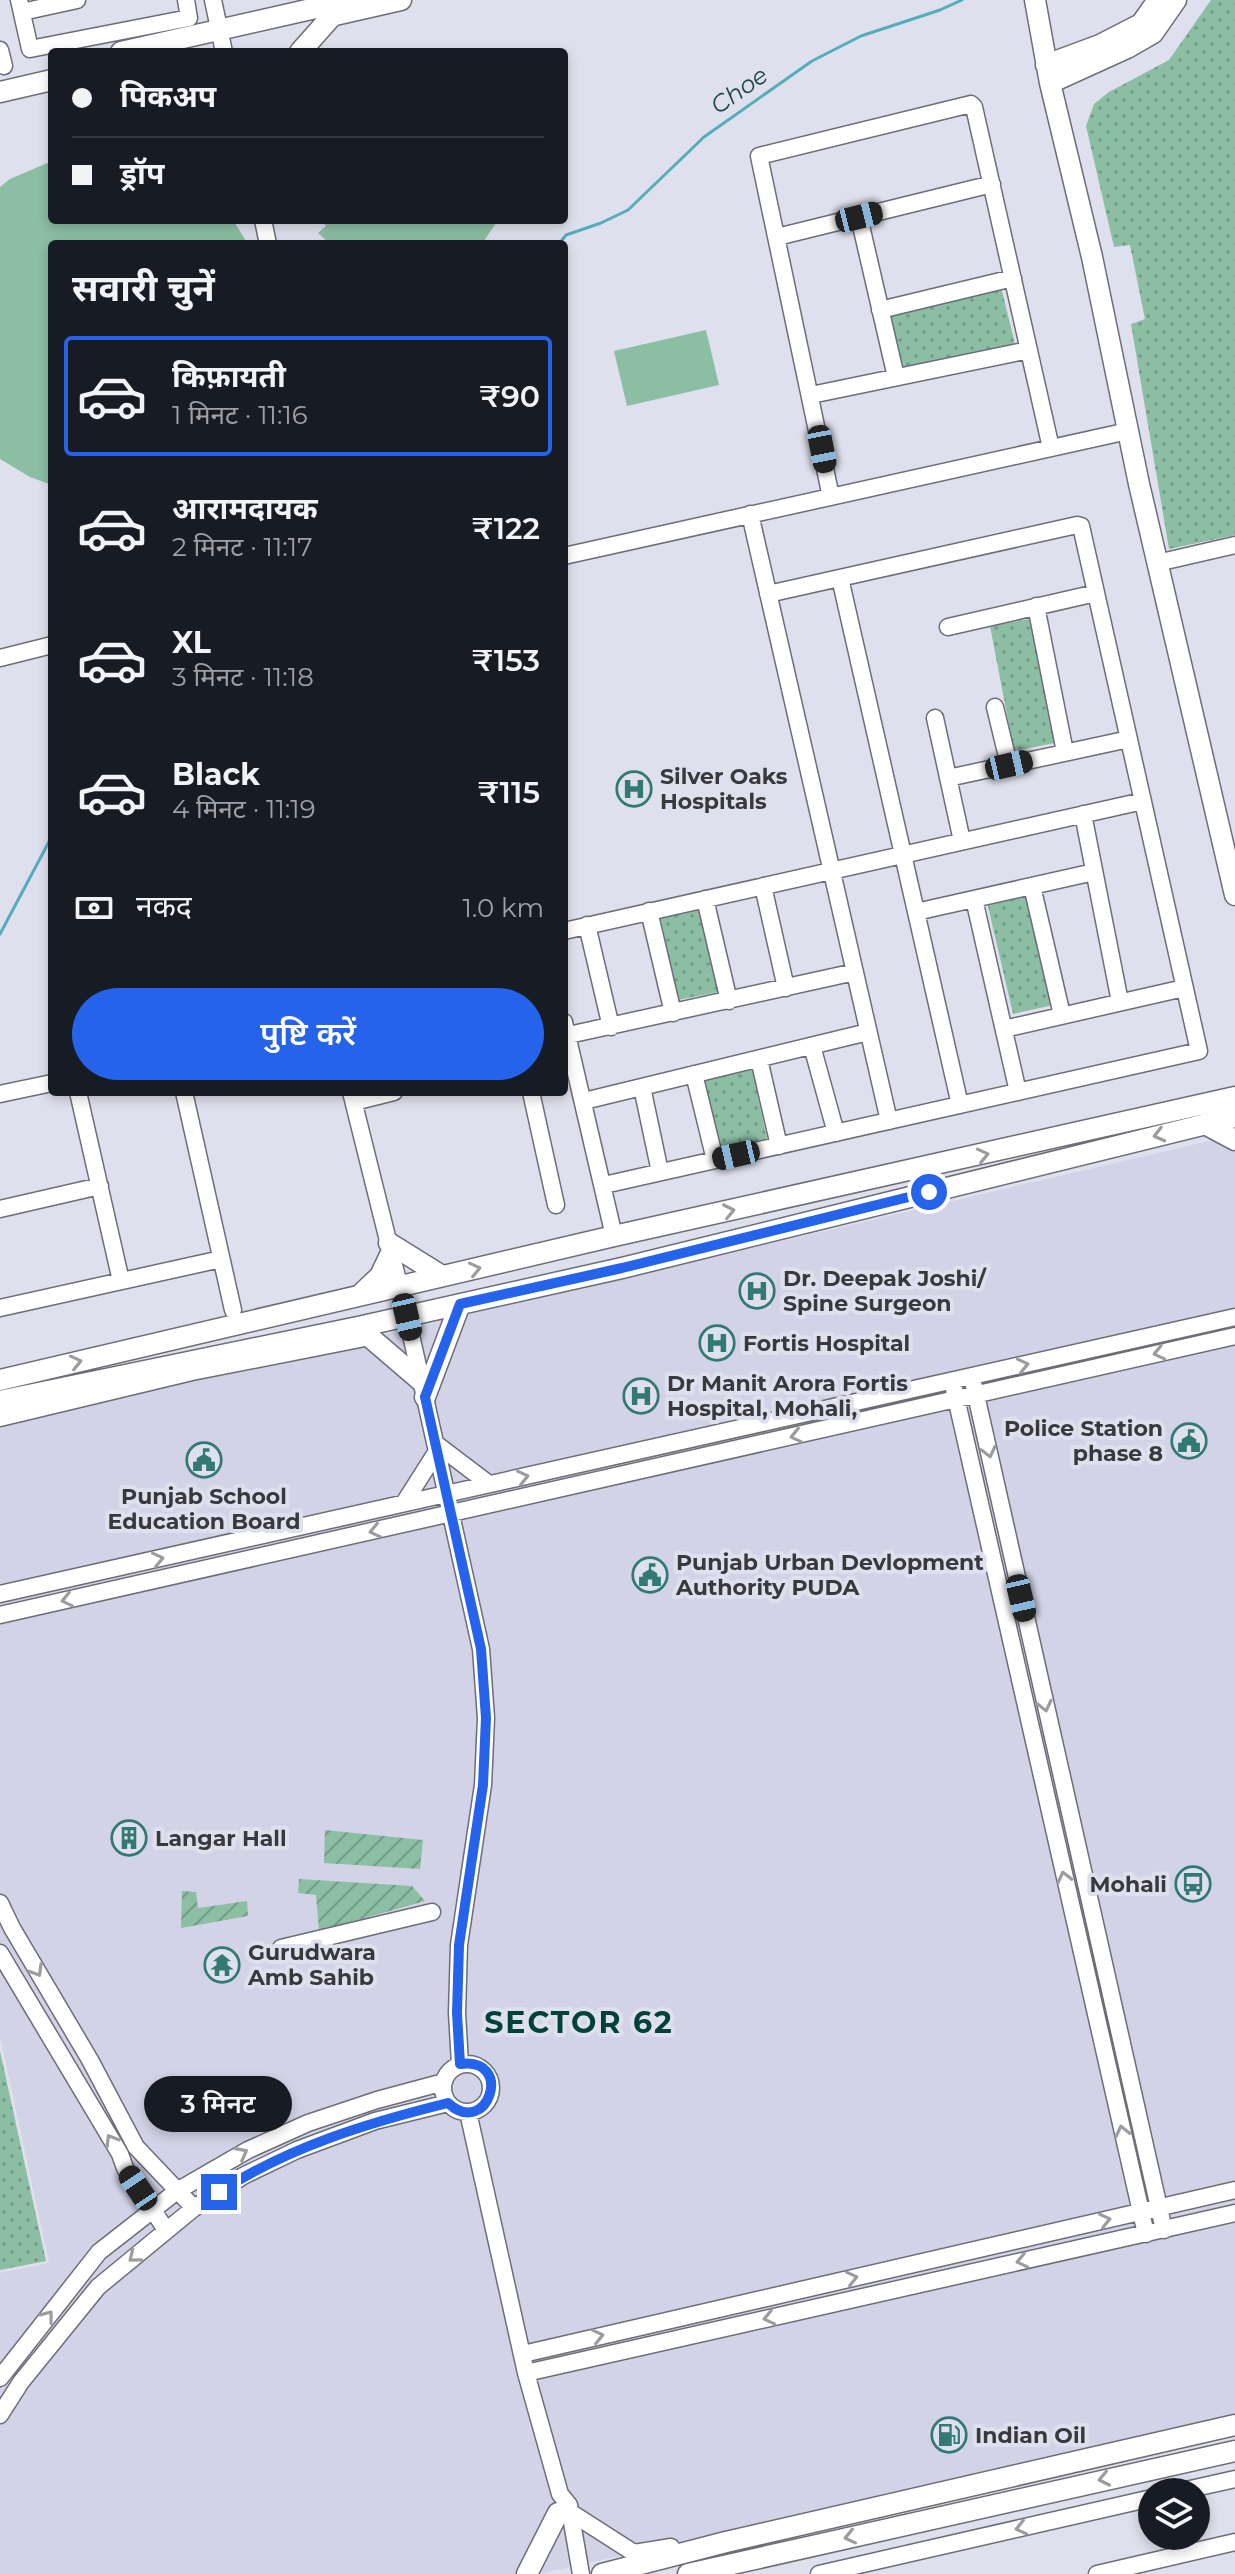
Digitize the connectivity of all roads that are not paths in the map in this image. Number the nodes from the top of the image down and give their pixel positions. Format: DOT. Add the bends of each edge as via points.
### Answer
graph roads {
  1 [pos="77,0"];
  2 [pos="186,0"];
  3 [pos="213,0"];
  4 [pos="351,0"];
  5 [pos="401,0"];
  6 [pos="1035,0"];
  7 [pos="1158,0"];
  8 [pos="1176,0"];
  9 [pos="20,6"];
  10 [pos="332,16"];
  11 [pos="221,41"];
  12 [pos="157,48"];
  13 [pos="190,48"];
  14 [pos="304,48"];
  15 [pos="1,65"];
  16 [pos="48,67"];
  17 [pos="1048,74"];
  18 [pos="48,81"];
  19 [pos="0,92"];
  20 [pos="992,184"];
  21 [pos="859,217"];
  22 [pos="777,237"];
  23 [pos="1013,278"];
  24 [pos="880,310"];
  25 [pos="1029,350"];
  26 [pos="896,377"];
  27 [pos="811,395"];
  28 [pos="1128,431"];
  29 [pos="1051,448"];
  30 [pos="831,497"];
  31 [pos="750,514"];
  32 [pos="1235,545"];
  33 [pos="568,555"];
  34 [pos="1157,563"];
  35 [pos="840,578"];
  36 [pos="1096,593"];
  37 [pos="768,594"];
  38 [pos="1036,606"];
  39 [pos="948,627"];
  40 [pos="48,646"];
  41 [pos="0,658"];
  42 [pos="995,707"];
  43 [pos="935,718"];
  44 [pos="1129,739"];
  45 [pos="1065,752"];
  46 [pos="1009,765"];
  47 [pos="948,778"];
  48 [pos="1143,801"];
  49 [pos="1083,814"];
  50 [pos="962,841"];
  51 [pos="903,855"];
  52 [pos="832,870"];
  53 [pos="1094,872"];
  54 [pos="763,886"];
  55 [pos="1032,886"];
  56 [pos="1235,895"];
  57 [pos="705,899"];
  58 [pos="974,899"];
  59 [pos="649,911"];
  60 [pos="916,912"];
  61 [pos="587,925"];
  62 [pos="568,930"];
  63 [pos="855,972"];
  64 [pos="786,988"];
  65 [pos="1184,988"];
  66 [pos="729,1001"];
  67 [pos="1120,1002"];
  68 [pos="673,1013"];
  69 [pos="1062,1015"];
  70 [pos="611,1027"];
  71 [pos="1004,1029"];
  72 [pos="868,1032"];
  73 [pos="568,1034"];
  74 [pos="568,1045"];
  75 [pos="812,1046"];
  76 [pos="759,1059"];
  77 [pos="694,1074"];
  78 [pos="48,1084"];
  79 [pos="642,1087"];
  80 [pos="1018,1092"];
  81 [pos="0,1094"];
  82 [pos="79,1096"];
  83 [pos="185,1096"];
  84 [pos="532,1096"];
  85 [pos="353,1097"];
  86 [pos="1235,1097"];
  87 [pos="584,1101"];
  88 [pos="960,1105"];
  89 [pos="1235,1117"];
  90 [pos="889,1121"];
  91 [pos="1205,1124"];
  92 [pos="836,1133"];
  93 [pos="1235,1140"];
  94 [pos="779,1146"];
  95 [pos="715,1160"];
  96 [pos="660,1172"];
  97 [pos="604,1185"];
  98 [pos="100,1186"];
  99 [pos="556,1205"];
  100 [pos="0,1209"];
  101 [pos="614,1236"];
  102 [pos="390,1248"];
  103 [pos="221,1259"];
  104 [pos="442,1276"];
  105 [pos="121,1281"];
  106 [pos="399,1286"];
  107 [pos="358,1296"];
  108 [pos="460,1304"];
  109 [pos="0,1308"];
  110 [pos="233,1310"];
  111 [pos="407,1317"];
  112 [pos="1235,1317"];
  113 [pos="364,1332"];
  114 [pos="1235,1336"];
  115 [pos="972,1376"];
  116 [pos="0,1380"];
  117 [pos="952,1381"];
  118 [pos="423,1389"];
  119 [pos="976,1395"];
  120 [pos="956,1400"];
  121 [pos="0,1401"];
  122 [pos="0,1418"];
  123 [pos="436,1447"];
  124 [pos="489,1484"];
  125 [pos="447,1493"];
  126 [pos="404,1503"];
  127 [pos="451,1514"];
  128 [pos="1007,1535"];
  129 [pos="988,1541"];
  130 [pos="237,1542"];
  131 [pos="240,1561"];
  132 [pos="98,1573"];
  133 [pos="102,1591"];
  134 [pos="0,1594"];
  135 [pos="0,1615"];
  136 [pos="1073,1828"];
  137 [pos="1054,1832"];
  138 [pos="0,1903"];
  139 [pos="432,1912"];
  140 [pos="281,1948"];
  141 [pos="0,1953"];
  142 [pos="1104,1968"];
  143 [pos="1086,1973"];
  144 [pos="460,2064"];
  145 [pos="444,2082"];
  146 [pos="448,2103"];
  147 [pos="468,2112"];
  148 [pos="1235,2190"];
  149 [pos="177,2191"];
  150 [pos="152,2208"];
  151 [pos="194,2208"];
  152 [pos="1159,2208"];
  153 [pos="1141,2212"];
  154 [pos="1235,2213"];
  155 [pos="166,2230"];
  156 [pos="1164,2230"];
  157 [pos="1146,2234"];
  158 [pos="907,2266"];
  159 [pos="915,2286"];
  160 [pos="523,2354"];
  161 [pos="2,2372"];
  162 [pos="526,2373"];
  163 [pos="0,2415"];
  164 [pos="1235,2418"];
  165 [pos="1235,2425"];
  166 [pos="1235,2451"];
  167 [pos="1235,2479"];
  168 [pos="1210,2485"];
  169 [pos="1138,2501"];
  170 [pos="563,2506"];
  171 [pos="725,2538"];
  172 [pos="1235,2542"];
  173 [pos="1169,2566"];
  174 [pos="736,2568"];
  175 [pos="527,2574"];
  176 [pos="570,2574"];
  177 [pos="581,2574"];
  178 [pos="602,2574"];
  179 [pos="688,2574"];
  180 [pos="819,2574"];
  181 [pos="1097,2574"];
  1 -- 9 [label="street"];
  2 -- 9 [label="street" via="189,18 30,49"];
  3 -- 11 [label="street"];
  4 -- 11 [label="main road"];
  5 -- 10 [label="main road"];
  6 -- 17 [label="main road"];
  7 -- 17 [label="main road" via="1141,24"];
  8 -- 17 [label="main road" via="1153,33 1127,48"];
  10 -- 11 [label="main road"];
  10 -- 14 [label="main road"];
  11 -- 12 [label="main road"];
  11 -- 13 [label="main road"];
  15 -- 16 [label="main road"];
  17 -- 28 [label="main road"];
  18 -- 19 [label="main road"];
  20 -- 21 [label="street"];
  20 -- 22 [label="street" via="971,104 762,154"];
  20 -- 23 [label="street"];
  21 -- 22 [label="street"];
  21 -- 24 [label="street"];
  22 -- 27 [label="street"];
  23 -- 24 [label="street"];
  23 -- 25 [label="street"];
  24 -- 26 [label="street"];
  25 -- 26 [label="street"];
  25 -- 29 [label="street"];
  26 -- 27 [label="street"];
  27 -- 30 [label="street"];
  28 -- 29 [label="street"];
  28 -- 34 [label="main road"];
  29 -- 30 [label="street"];
  30 -- 31 [label="street"];
  31 -- 33 [label="street"];
  31 -- 37 [label="street"];
  32 -- 34 [label="street"];
  34 -- 56 [label="main road"];
  35 -- 36 [label="street" via="1077,525"];
  35 -- 37 [label="street"];
  35 -- 51 [label="street"];
  36 -- 38 [label="street"];
  36 -- 44 [label="street"];
  37 -- 52 [label="street"];
  38 -- 39 [label="street"];
  38 -- 45 [label="street"];
  40 -- 41 [label="street"];
  42 -- 46 [label="street"];
  43 -- 47 [label="street"];
  44 -- 45 [label="street"];
  44 -- 48 [label="street"];
  45 -- 46 [label="street"];
  46 -- 47 [label="street"];
  47 -- 50 [label="street"];
  48 -- 49 [label="street"];
  48 -- 65 [label="street"];
  49 -- 50 [label="street"];
  49 -- 53 [label="street"];
  50 -- 51 [label="street"];
  51 -- 52 [label="street"];
  51 -- 60 [label="street"];
  52 -- 54 [label="street"];
  52 -- 63 [label="street"];
  53 -- 55 [label="street"];
  53 -- 67 [label="street"];
  54 -- 57 [label="street"];
  54 -- 64 [label="street"];
  55 -- 58 [label="street"];
  55 -- 69 [label="street"];
  57 -- 59 [label="street"];
  57 -- 66 [label="street"];
  58 -- 60 [label="street"];
  58 -- 71 [label="street"];
  59 -- 61 [label="street"];
  59 -- 68 [label="street"];
  60 -- 88 [label="street"];
  61 -- 62 [label="street"];
  61 -- 70 [label="street"];
  63 -- 64 [label="street"];
  63 -- 72 [label="street"];
  64 -- 66 [label="street"];
  65 -- 67 [label="street"];
  65 -- 80 [label="street" via="1197,1053"];
  66 -- 68 [label="street"];
  67 -- 69 [label="street"];
  68 -- 70 [label="street"];
  69 -- 71 [label="street"];
  70 -- 73 [label="street"];
  71 -- 80 [label="street"];
  72 -- 75 [label="street"];
  72 -- 90 [label="street"];
  74 -- 87 [label="street"];
  75 -- 76 [label="street"];
  75 -- 92 [label="street"];
  76 -- 77 [label="street"];
  76 -- 94 [label="street"];
  77 -- 79 [label="street"];
  77 -- 95 [label="street"];
  78 -- 81 [label="street"];
  79 -- 87 [label="street"];
  79 -- 96 [label="street"];
  80 -- 88 [label="street"];
  82 -- 98 [label="street"];
  83 -- 103 [label="street"];
  84 -- 99 [label="street"];
  85 -- 102 [label="street"];
  101 -- 86 [label="main road, one-way"];
  87 -- 97 [label="street"];
  88 -- 90 [label="street"];
  89 -- 91 [label="main road"];
  90 -- 92 [label="street"];
  91 -- 93 [label="main road"];
  91 -- 108 [label="main road, one-way"];
  92 -- 94 [label="street"];
  94 -- 95 [label="street"];
  95 -- 96 [label="street"];
  96 -- 97 [label="street"];
  97 -- 101 [label="street"];
  98 -- 100 [label="street"];
  98 -- 105 [label="street"];
  104 -- 101 [label="main road, one-way"];
  102 -- 104 [label="main road"];
  102 -- 106 [label="street"];
  102 -- 107 [label="main road" via="377,1281"];
  103 -- 105 [label="street"];
  103 -- 110 [label="street"];
  104 -- 106 [label="main road"];
  105 -- 109 [label="street"];
  106 -- 107 [label="main road"];
  106 -- 111 [label="street"];
  116 -- 107 [label="main road, one-way"];
  108 -- 111 [label="main road"];
  108 -- 118 [label="main road"];
  111 -- 113 [label="main road"];
  111 -- 118 [label="street"];
  115 -- 112 [label="street, one-way"];
  113 -- 118 [label="main road"];
  113 -- 121 [label="main road"];
  113 -- 122 [label="street"];
  114 -- 119 [label="street, one-way"];
  115 -- 117 [label="street"];
  115 -- 119 [label="street"];
  117 -- 120 [label="street"];
  124 -- 117 [label="street, one-way"];
  118 -- 123 [label="street"];
  119 -- 120 [label="street"];
  119 -- 128 [label="street, one-way"];
  120 -- 127 [label="street, one-way"];
  120 -- 129 [label="street"];
  123 -- 124 [label="street"];
  123 -- 125 [label="street"];
  123 -- 126 [label="street"];
  124 -- 125 [label="street"];
  125 -- 126 [label="street"];
  125 -- 127 [label="street"];
  126 -- 130 [label="street"];
  127 -- 131 [label="street, one-way"];
  127 -- 144 [label="street" via="481,1649 486,1718 483,1785 459,1945"];
  128 -- 129 [label="street"];
  128 -- 136 [label="street, one-way"];
  129 -- 137 [label="street"];
  130 -- 131 [label="street"];
  132 -- 130 [label="street, one-way"];
  131 -- 133 [label="street"];
  132 -- 133 [label="street"];
  132 -- 134 [label="street"];
  133 -- 135 [label="street, one-way"];
  136 -- 137 [label="street"];
  136 -- 142 [label="street"];
  143 -- 137 [label="street, one-way"];
  138 -- 149 [label="street, one-way" via="136,2147"];
  139 -- 140 [label="street"];
  150 -- 141 [label="street, one-way"];
  142 -- 143 [label="street"];
  142 -- 152 [label="street"];
  153 -- 143 [label="street, one-way"];
  144 -- 145 [label="street"];
  144 -- 147 [label="street" via="475,2064 491,2080 487,2102"];
  145 -- 146 [label="street"];
  149 -- 145 [label="street, one-way" via="308,2123"];
  146 -- 147 [label="street"];
  146 -- 151 [label="street" via="375,2121 297,2150"];
  147 -- 160 [label="street"];
  148 -- 152 [label="street"];
  149 -- 150 [label="street"];
  149 -- 151 [label="street"];
  150 -- 155 [label="street"];
  161 -- 150 [label="street, one-way" via="99,2252"];
  151 -- 155 [label="street"];
  152 -- 153 [label="street"];
  152 -- 156 [label="street"];
  153 -- 157 [label="street"];
  158 -- 153 [label="street, one-way"];
  154 -- 156 [label="street"];
  155 -- 163 [label="street, one-way" via="98,2287"];
  156 -- 157 [label="street"];
  157 -- 159 [label="street, one-way"];
  158 -- 159 [label="street"];
  160 -- 158 [label="street, one-way"];
  159 -- 162 [label="street, one-way"];
  160 -- 162 [label="street"];
  162 -- 170 [label="street"];
  164 -- 171 [label="street"];
  165 -- 171 [label="main road"];
  166 -- 174 [label="main road, one-way"];
  167 -- 168 [label="street"];
  169 -- 180 [label="street, one-way"];
  170 -- 171 [label="street" via="634,2553"];
  170 -- 175 [label="main road"];
  170 -- 176 [label="street"];
  170 -- 177 [label="street"];
  171 -- 178 [label="main road"];
  172 -- 173 [label="street"];
  173 -- 181 [label="street"];
  174 -- 179 [label="main road"];
}
